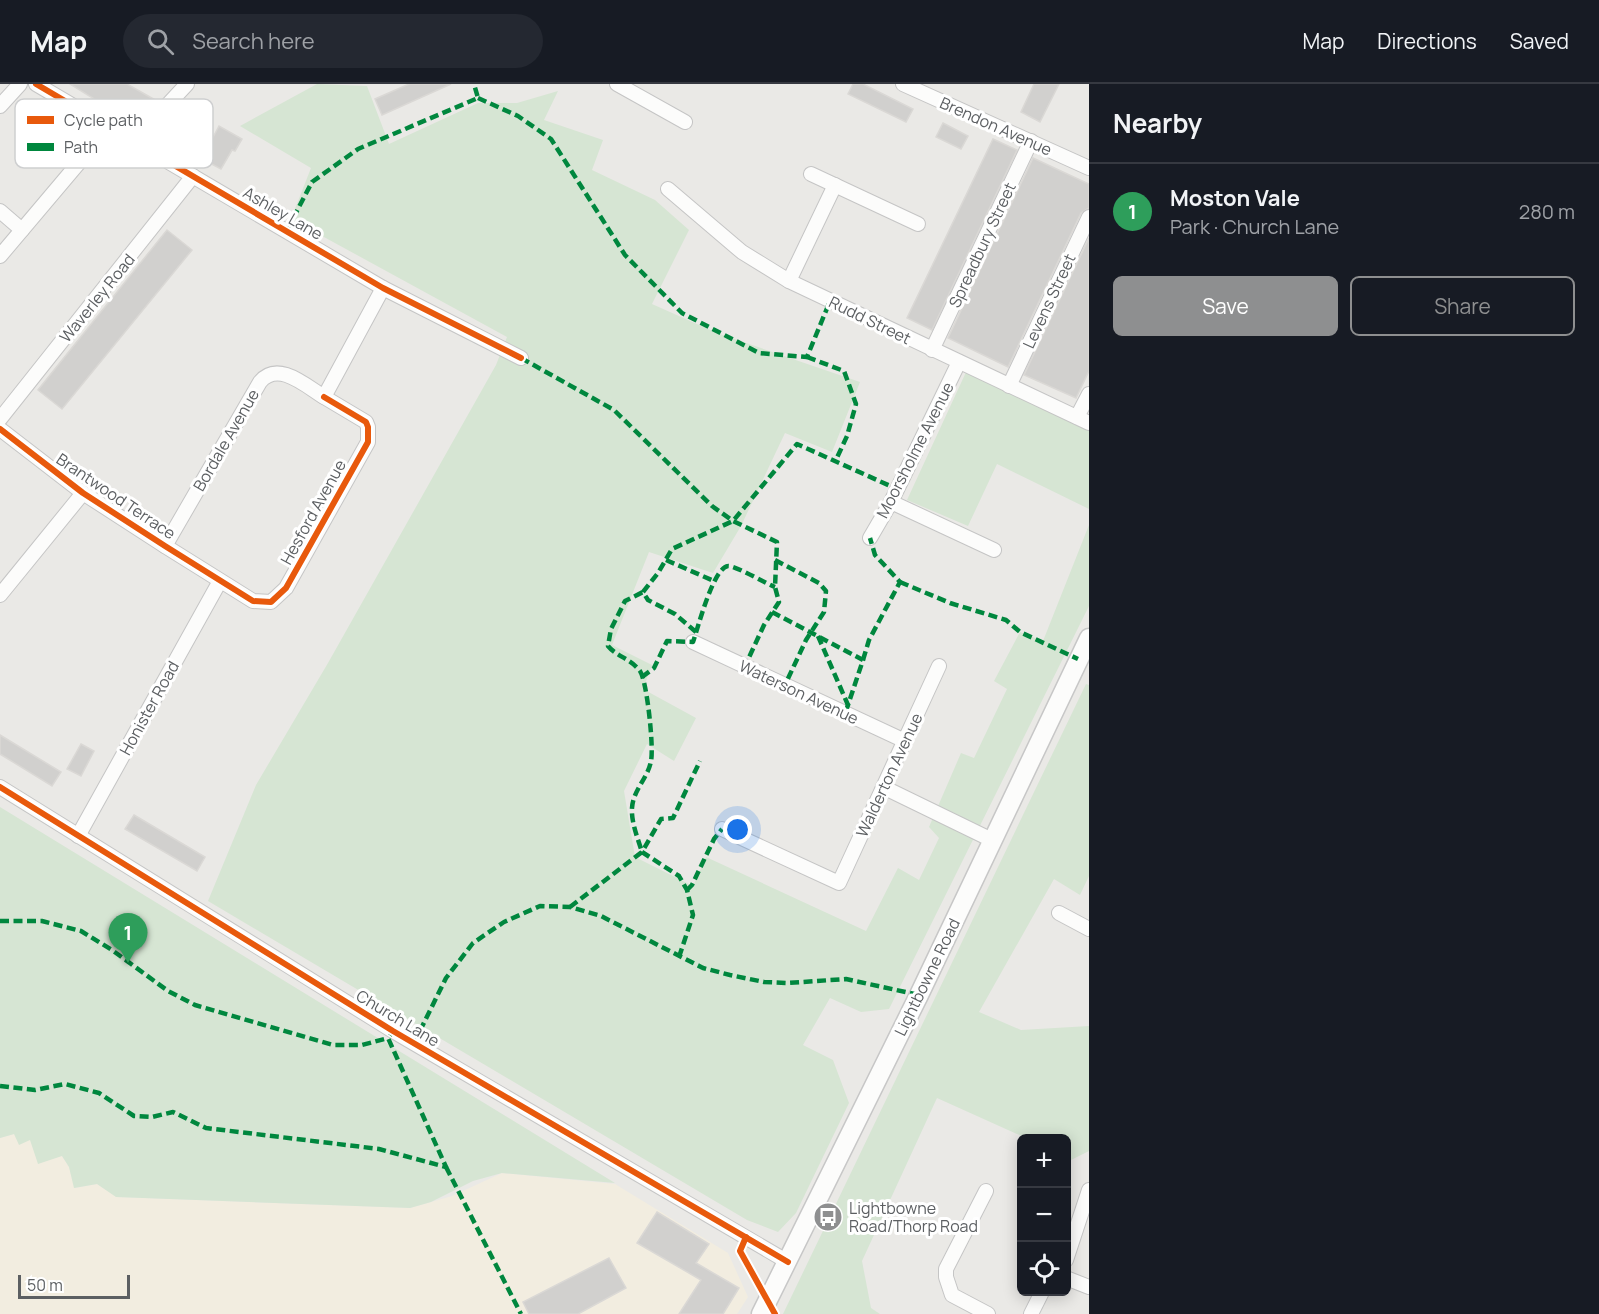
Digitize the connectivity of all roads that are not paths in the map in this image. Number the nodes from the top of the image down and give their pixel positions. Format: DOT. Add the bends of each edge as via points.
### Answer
graph roads {
  1 [pos="20,84"];
  2 [pos="36,84"];
  3 [pos="187,84"];
  4 [pos="617,84"];
  5 [pos="903,84"];
  6 [pos="61,99"];
  7 [pos="173,99"];
  8 [pos="0,106"];
  9 [pos="685,122"];
  10 [pos="1031,141"];
  11 [pos="74,168"];
  12 [pos="180,168"];
  13 [pos="1089,168"];
  14 [pos="811,174"];
  15 [pos="194,176"];
  16 [pos="835,185"];
  17 [pos="668,189"];
  18 [pos="0,212"];
  19 [pos="1089,217"];
  20 [pos="918,224"];
  21 [pos="22,230"];
  22 [pos="0,256"];
  23 [pos="789,281"];
  24 [pos="383,288"];
  25 [pos="932,350"];
  26 [pos="521,357"];
  27 [pos="959,362"];
  28 [pos="1009,386"];
  29 [pos="1089,394"];
  30 [pos="324,397"];
  31 [pos="0,419"];
  32 [pos="1083,420"];
  33 [pos="0,429"];
  34 [pos="83,493"];
  35 [pos="891,502"];
  36 [pos="870,538"];
  37 [pos="165,546"];
  38 [pos="994,550"];
  39 [pos="220,581"];
  40 [pos="0,595"];
  41 [pos="1089,638"];
  42 [pos="693,642"];
  43 [pos="1084,662"];
  44 [pos="939,666"];
  45 [pos="904,741"];
  46 [pos="883,787"];
  47 [pos="0,788"];
  48 [pos="722,829"];
  49 [pos="78,836"];
  50 [pos="992,840"];
  51 [pos="1059,913"];
  52 [pos="1089,929"];
  53 [pos="1089,1190"];
  54 [pos="986,1191"];
  55 [pos="1071,1245"];
  56 [pos="788,1262"];
  57 [pos="1071,1280"];
  58 [pos="1089,1287"];
  59 [pos="1040,1296"];
  60 [pos="761,1314"];
  61 [pos="988,1314"];
  62 [pos="1031,1314"];
  1 -- 8 [label="street"];
  2 -- 6 [label="street, Ashley Lane"];
  3 -- 7 [label="street"];
  4 -- 9 [label="street"];
  5 -- 10 [label="street, Brendon Avenue"];
  10 -- 13 [label="street, Brendon Avenue"];
  10 -- 25 [label="street, Spreadbury Street"];
  11 -- 21 [label="street"];
  12 -- 15 [label="street, Ashley Lane"];
  14 -- 16 [label="street"];
  15 -- 24 [label="street, Ashley Lane"];
  15 -- 31 [label="street, Waverley Road"];
  16 -- 20 [label="street"];
  16 -- 23 [label="street"];
  17 -- 23 [label="street, Rudd Street" via="742,252"];
  18 -- 21 [label="street"];
  19 -- 28 [label="street, Levens Street"];
  21 -- 22 [label="street"];
  23 -- 25 [label="street, Rudd Street"];
  24 -- 26 [label="street, Ashley Lane"];
  24 -- 30 [label="street"];
  25 -- 27 [label="street, Rudd Street"];
  27 -- 28 [label="street, Rudd Street"];
  27 -- 35 [label="street, Moorsholme Avenue"];
  28 -- 32 [label="street, Rudd Street"];
  29 -- 32 [label="street"];
  30 -- 37 [label="street, Bordale Avenue" via="284,374 264,376"];
  30 -- 39 [label="street, Hesford Avenue" via="366,422 368,442 286,588 271,602 262,602 253,601"];
  33 -- 34 [label="street, Brantwood Terrace"];
  34 -- 37 [label="street, Brantwood Terrace"];
  34 -- 40 [label="street"];
  35 -- 36 [label="street, Moorsholme Avenue"];
  35 -- 38 [label="street"];
  37 -- 39 [label="street, Brantwood Terrace"];
  39 -- 49 [label="street, Honister Road"];
  41 -- 43 [label="main road, Lightbowne Road"];
  42 -- 45 [label="street, Waterson Avenue"];
  43 -- 50 [label="main road, Lightbowne Road"];
  44 -- 45 [label="street, Walderton Avenue"];
  45 -- 46 [label="street, Walderton Avenue"];
  46 -- 48 [label="street, Walderton Avenue" via="839,883"];
  46 -- 50 [label="street"];
  47 -- 49 [label="street, Church Lane"];
  49 -- 56 [label="street, Church Lane" via="393,1031"];
  50 -- 56 [label="main road, Lightbowne Road"];
  51 -- 52 [label="street"];
  53 -- 55 [label="street"];
  54 -- 61 [label="street" via="946,1269 946,1277 952,1295"];
  56 -- 60 [label="main road, Lightbowne Road"];
  57 -- 58 [label="street"];
  59 -- 62 [label="street"];
}
